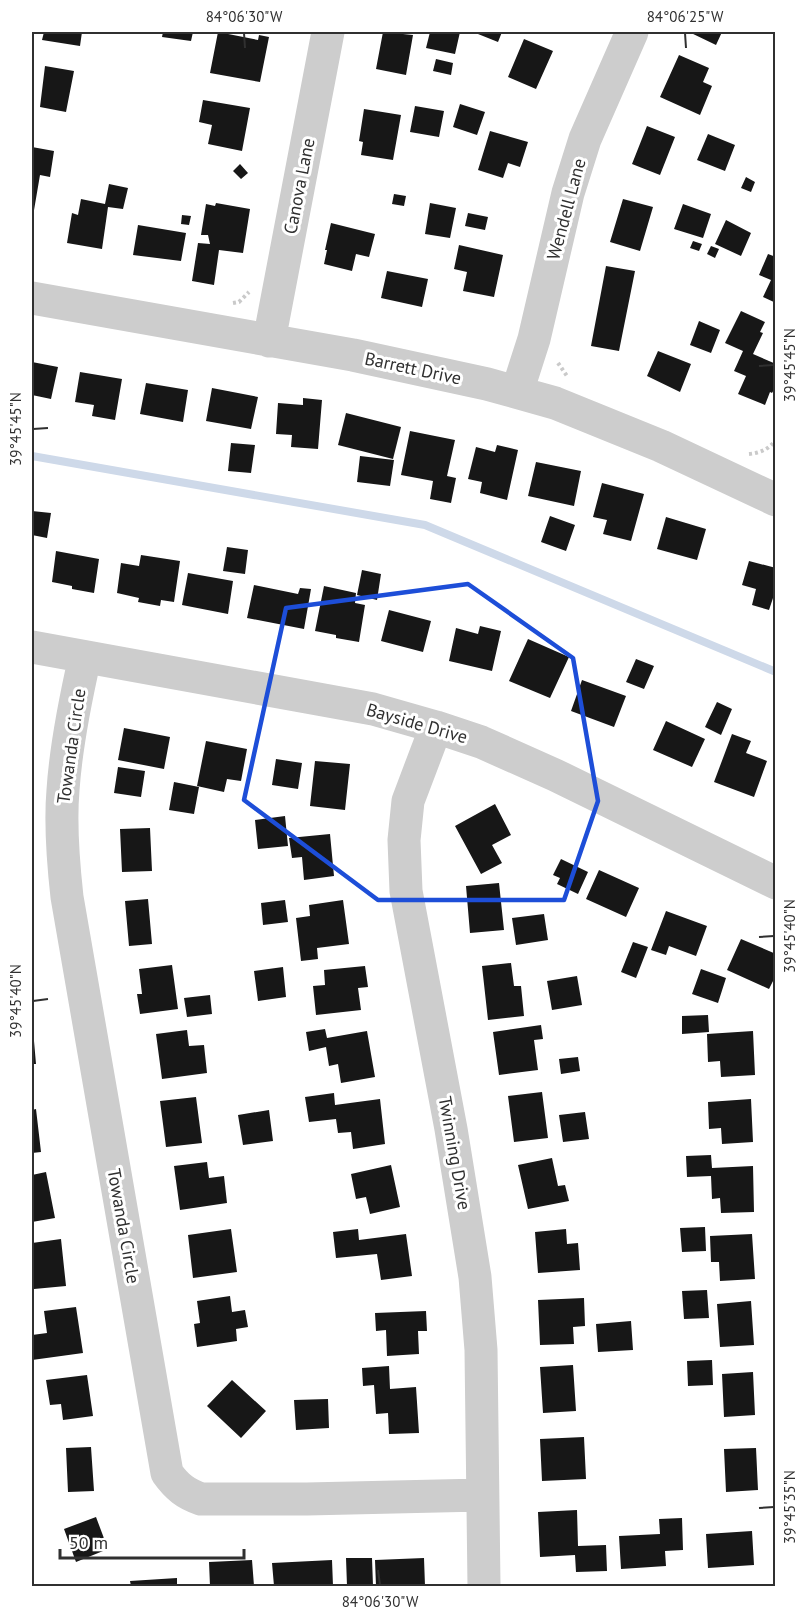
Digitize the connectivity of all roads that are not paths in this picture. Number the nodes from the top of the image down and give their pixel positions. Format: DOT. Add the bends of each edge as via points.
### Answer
graph roads {
  1 [pos="328,32"];
  2 [pos="632,32"];
  3 [pos="32,297"];
  4 [pos="269,341"];
  5 [pos="517,392"];
  6 [pos="774,496"];
  7 [pos="32,647"];
  8 [pos="85,657"];
  9 [pos="436,727"];
  10 [pos="776,883"];
  11 [pos="482,1495"];
  12 [pos="484,1587"];
  1 -- 4 [label="street, Canova Lane"];
  2 -- 5 [label="street, Wendell Lane" via="585,139"];
  3 -- 4 [label="street, Barrett Drive"];
  4 -- 5 [label="street, Barrett Drive"];
  5 -- 6 [label="street, Barrett Drive" via="555,403"];
  7 -- 8 [label="street, Bayside Drive"];
  8 -- 9 [label="street, Bayside Drive" via="373,709"];
  8 -- 11 [label="street, Towanda Circle" via="72,716 63,791 62,847 67,897 167,1473 175,1485 201,1499"];
  9 -- 10 [label="street, Bayside Drive" via="555,775"];
  9 -- 11 [label="street, Twinning Drive" via="408,801 404,840 406,891 474,1266 481,1350"];
  11 -- 12 [label="street, Twinning Drive"];
}
